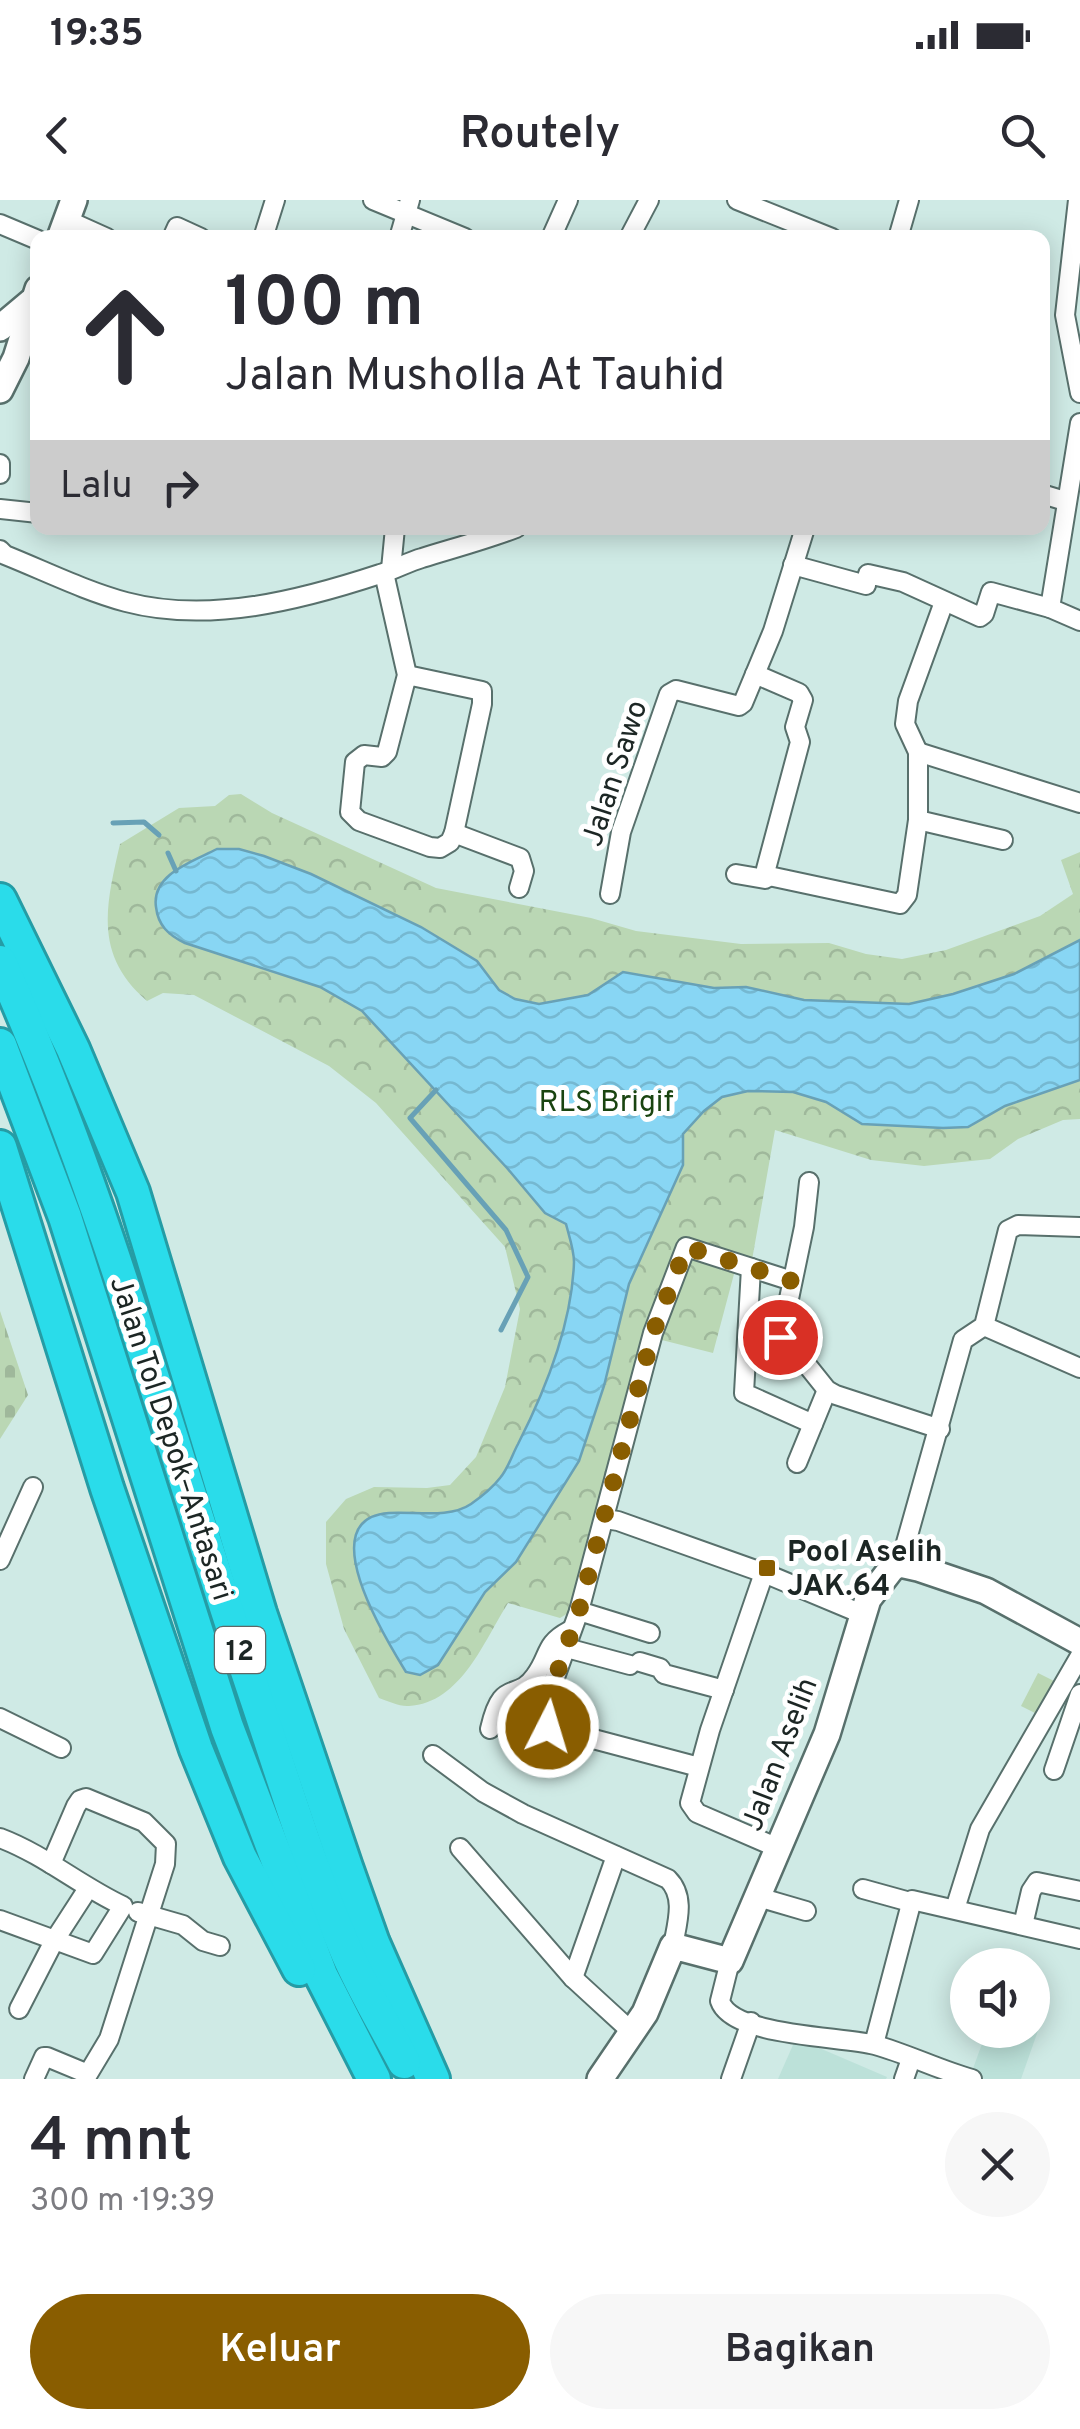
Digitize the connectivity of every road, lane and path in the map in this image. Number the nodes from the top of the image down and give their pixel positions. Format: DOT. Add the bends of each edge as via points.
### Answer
graph roads {
  1 [pos="275,200"];
  2 [pos="373,200"];
  3 [pos="568,200"];
  4 [pos="648,200"];
  5 [pos="909,200"];
  6 [pos="1078,200"];
  7 [pos="744,201"];
  8 [pos="407,206"];
  9 [pos="67,219"];
  10 [pos="0,224"];
  11 [pos="90,230"];
  12 [pos="266,230"];
  13 [pos="450,230"];
  14 [pos="554,230"];
  15 [pos="633,230"];
  16 [pos="813,230"];
  17 [pos="900,230"];
  18 [pos="30,237"];
  19 [pos="1075,263"];
  20 [pos="30,300"];
  21 [pos="30,310"];
  22 [pos="0,328"];
  23 [pos="0,390"];
  24 [pos="1080,392"];
  25 [pos="1080,422"];
  26 [pos="0,464"];
  27 [pos="0,474"];
  28 [pos="1075,477"];
  29 [pos="1050,496"];
  30 [pos="1065,501"];
  31 [pos="0,509"];
  32 [pos="30,512"];
  33 [pos="394,535"];
  34 [pos="498,535"];
  35 [pos="804,535"];
  36 [pos="0,550"];
  37 [pos="794,565"];
  38 [pos="388,571"];
  39 [pos="944,602"];
  40 [pos="1050,608"];
  41 [pos="1080,621"];
  42 [pos="407,674"];
  43 [pos="755,674"];
  44 [pos="918,752"];
  45 [pos="1080,802"];
  46 [pos="918,820"];
  47 [pos="454,833"];
  48 [pos="1004,840"];
  49 [pos="736,874"];
  50 [pos="770,876"];
  51 [pos="519,888"];
  52 [pos="610,894"];
  53 [pos="0,900"];
  54 [pos="0,962"];
  55 [pos="0,1045"];
  56 [pos="0,1148"];
  57 [pos="809,1182"];
  58 [pos="1080,1227"];
  59 [pos="751,1268"];
  60 [pos="792,1281"];
  61 [pos="984,1326"];
  62 [pos="1080,1368"];
  63 [pos="827,1390"];
  64 [pos="813,1424"];
  65 [pos="940,1429"];
  66 [pos="797,1463"];
  67 [pos="33,1487"];
  68 [pos="605,1520"];
  69 [pos="0,1560"];
  70 [pos="900,1564"];
  71 [pos="764,1573"];
  72 [pos="579,1611"];
  73 [pos="862,1614"];
  74 [pos="650,1632"];
  75 [pos="566,1639"];
  76 [pos="1080,1642"];
  77 [pos="1080,1656"];
  78 [pos="724,1690"];
  79 [pos="1080,1694"];
  80 [pos="0,1718"];
  81 [pos="490,1729"];
  82 [pos="61,1748"];
  83 [pos="434,1755"];
  84 [pos="699,1767"];
  85 [pos="1054,1770"];
  86 [pos="0,1838"];
  87 [pos="460,1848"];
  88 [pos="778,1848"];
  89 [pos="616,1856"];
  90 [pos="51,1864"];
  91 [pos="862,1889"];
  92 [pos="87,1890"];
  93 [pos="1080,1891"];
  94 [pos="758,1898"];
  95 [pos="910,1903"];
  96 [pos="123,1906"];
  97 [pos="955,1909"];
  98 [pos="806,1911"];
  99 [pos="148,1917"];
  100 [pos="0,1920"];
  101 [pos="1023,1925"];
  102 [pos="1080,1939"];
  103 [pos="54,1941"];
  104 [pos="220,1946"];
  105 [pos="673,1946"];
  106 [pos="730,1961"];
  107 [pos="573,1978"];
  108 [pos="19,2009"];
  109 [pos="751,2022"];
  110 [pos="632,2033"];
  111 [pos="874,2044"];
  112 [pos="910,2059"];
  113 [pos="34,2079"];
  114 [pos="371,2079"];
  115 [pos="414,2079"];
  116 [pos="433,2079"];
  117 [pos="600,2079"];
  118 [pos="732,2079"];
  119 [pos="904,2079"];
  120 [pos="972,2079"];
  1 -- 12 [label="street"];
  2 -- 8 [label="street"];
  3 -- 14 [label="street"];
  4 -- 15 [label="street"];
  5 -- 17 [label="street"];
  6 -- 19 [label="street"];
  7 -- 16 [label="street"];
  8 -- 13 [label="street"];
  9 -- 11 [label="street"];
  10 -- 18 [label="street"];
  19 -- 24 [label="street" via="1065,314"];
  20 -- 22 [label="street"];
  21 -- 23 [label="street"];
  25 -- 28 [label="street"];
  26 -- 27 [label="street"];
  28 -- 30 [label="street"];
  29 -- 30 [label="street"];
  30 -- 40 [label="street"];
  31 -- 32 [label="street"];
  33 -- 38 [label="street"];
  34 -- 38 [label="street"];
  35 -- 37 [label="street, Jalan Sawo"];
  36 -- 38 [label="street" via="127,602 196,610 291,599"];
  37 -- 39 [label="street" via="866,585 868,574 903,582"];
  37 -- 43 [label="street, Jalan Sawo"];
  38 -- 42 [label="street"];
  39 -- 40 [label="street" via="981,616 991,592"];
  39 -- 44 [label="street" via="908,701 905,724"];
  40 -- 41 [label="street"];
  42 -- 47 [label="street" via="482,691"];
  42 -- 47 [label="street" via="388,752 355,762 350,812 430,848 446,846"];
  43 -- 50 [label="street" via="803,700 795,726 800,742 766,868"];
  43 -- 52 [label="street, Jalan Sawo" via="739,706 676,690 669,694 621,832"];
  44 -- 45 [label="street"];
  44 -- 46 [label="street"];
  46 -- 48 [label="street"];
  46 -- 50 [label="street" via="900,904"];
  47 -- 51 [label="street" via="520,858"];
  49 -- 50 [label="street"];
  53 -- 116 [label="highway" via="133,1192 260,1613 374,1943"];
  54 -- 115 [label="highway, Jalan Tol Depok–Antasari / 12" via="99,1208 318,1881 349,1958"];
  55 -- 114 [label="highway, Jalan Tol Depok–Antasari / 12" via="65,1217 227,1728 321,1975"];
  56 -- 114 [label="highway" via="196,1748 240,1857 326,2018"];
  57 -- 60 [label="street"];
  58 -- 61 [label="street" via="1011,1226"];
  59 -- 60 [label="street"];
  59 -- 64 [label="street" via="744,1393"];
  59 -- 68 [label="street" via="686,1247 636,1390"];
  60 -- 63 [label="street" via="781,1343"];
  61 -- 62 [label="street"];
  61 -- 65 [label="street" via="963,1340"];
  63 -- 64 [label="street"];
  63 -- 65 [label="street"];
  64 -- 66 [label="street"];
  65 -- 70 [label="street"];
  67 -- 69 [label="street"];
  68 -- 71 [label="street"];
  68 -- 72 [label="street"];
  70 -- 73 [label="street, Jalan Aselih" via="875,1587"];
  70 -- 76 [label="street" via="1002,1598"];
  71 -- 73 [label="street"];
  71 -- 78 [label="street"];
  72 -- 74 [label="street"];
  72 -- 75 [label="street"];
  73 -- 88 [label="street, Jalan Aselih" via="826,1734"];
  75 -- 78 [label="street"];
  75 -- 81 [label="street" via="552,1643 534,1678 501,1696"];
  75 -- 84 [label="street" via="542,1724"];
  77 -- 97 [label="street" via="980,1829"];
  78 -- 84 [label="street"];
  79 -- 85 [label="street"];
  80 -- 82 [label="street"];
  83 -- 89 [label="street" via="523,1814"];
  84 -- 88 [label="street" via="690,1797 697,1813"];
  86 -- 90 [label="street"];
  87 -- 107 [label="street"];
  88 -- 94 [label="street, Jalan Aselih"];
  89 -- 105 [label="street" via="676,1887"];
  89 -- 107 [label="street"];
  90 -- 92 [label="street"];
  90 -- 99 [label="street" via="80,1800 144,1822 166,1844"];
  91 -- 95 [label="street"];
  92 -- 96 [label="street"];
  92 -- 103 [label="street"];
  93 -- 101 [label="street" via="1037,1882"];
  94 -- 98 [label="street"];
  94 -- 106 [label="street, Jalan Aselih"];
  95 -- 97 [label="street"];
  95 -- 111 [label="street"];
  96 -- 99 [label="street"];
  96 -- 103 [label="street" via="93,1954"];
  97 -- 101 [label="street"];
  99 -- 104 [label="street" via="183,1925"];
  99 -- 113 [label="street" via="109,2039 88,2074 44,2057"];
  100 -- 103 [label="street"];
  101 -- 102 [label="street"];
  103 -- 108 [label="street"];
  105 -- 106 [label="street"];
  105 -- 110 [label="street"];
  106 -- 109 [label="street" via="722,2008"];
  107 -- 110 [label="street"];
  109 -- 111 [label="street"];
  109 -- 118 [label="street"];
  110 -- 117 [label="street"];
  111 -- 112 [label="street"];
  112 -- 119 [label="street"];
  112 -- 120 [label="street"];
}
